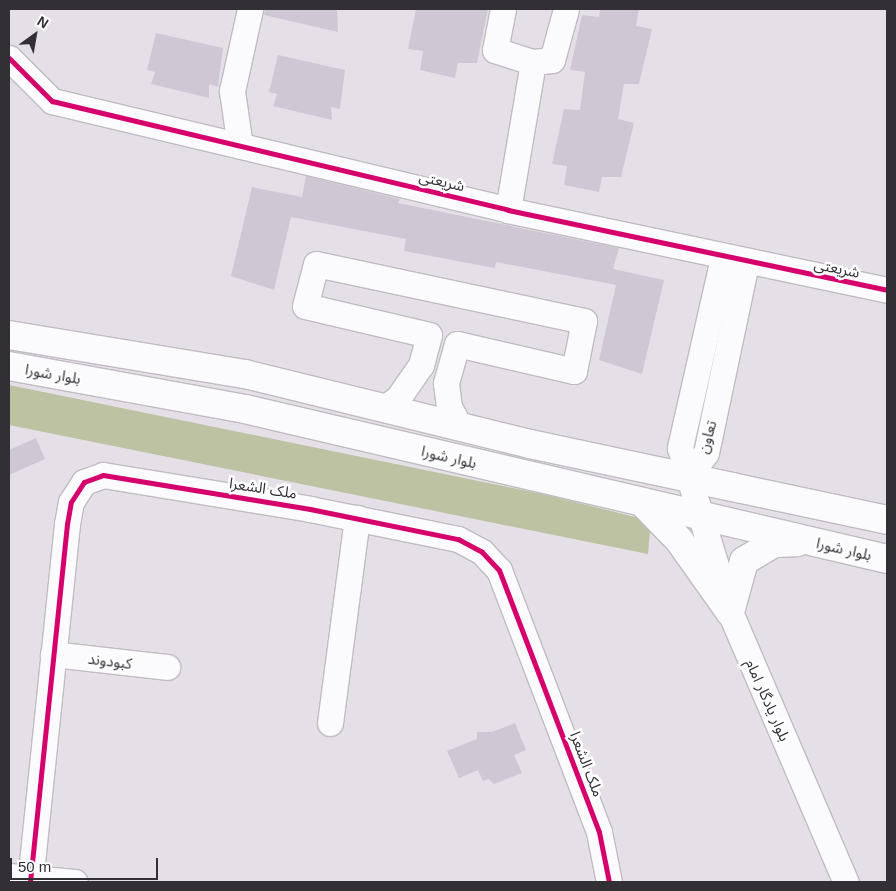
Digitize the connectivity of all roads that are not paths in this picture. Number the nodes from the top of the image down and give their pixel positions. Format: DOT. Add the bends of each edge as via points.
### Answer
graph roads {
  1 [pos="250,9"];
  2 [pos="503,9"];
  3 [pos="566,9"];
  4 [pos="9,58"];
  5 [pos="533,62"];
  6 [pos="240,146"];
  7 [pos="508,210"];
  8 [pos="734,260"];
  9 [pos="887,290"];
  10 [pos="9,335"];
  11 [pos="429,335"];
  12 [pos="457,344"];
  13 [pos="9,366"];
  14 [pos="384,408"];
  15 [pos="460,427"];
  16 [pos="688,476"];
  17 [pos="644,503"];
  18 [pos="699,514"];
  19 [pos="357,518"];
  20 [pos="887,520"];
  21 [pos="813,542"];
  22 [pos="887,559"];
  23 [pos="730,612"];
  24 [pos="54,654"];
  25 [pos="167,667"];
  26 [pos="330,723"];
  27 [pos="23,879"];
  28 [pos="75,882"];
  29 [pos="609,882"];
  30 [pos="846,882"];
  1 -- 6 [label="street" via="232,91"];
  2 -- 5 [label="street" via="496,50"];
  3 -- 5 [label="street" via="552,60"];
  4 -- 6 [label="street, شریعتی" via="52,101"];
  5 -- 7 [label="street"];
  6 -- 7 [label="street, شریعتی"];
  7 -- 8 [label="street, شریعتی"];
  8 -- 9 [label="street, شریعتی"];
  8 -- 16 [label="street, تعاون" via="706,453"];
  10 -- 14 [label="main road, بلوار شورا" via="246,374"];
  11 -- 12 [label="street"];
  11 -- 12 [label="street" via="305,306 316,264 584,321 574,371"];
  11 -- 14 [label="street" via="422,365 398,398"];
  12 -- 15 [label="street" via="446,383 449,407"];
  13 -- 17 [label="main road, بلوار شورا" via="245,409"];
  14 -- 15 [label="main road, بلوار شورا"];
  15 -- 16 [label="main road, بلوار شورا"];
  16 -- 18 [label="street, بلوار یادگار امام"];
  16 -- 20 [label="main road, بلوار شورا"];
  17 -- 18 [label="main road, بلوار شورا"];
  17 -- 23 [label="main road" via="679,540"];
  18 -- 21 [label="main road, بلوار شورا"];
  18 -- 23 [label="street, بلوار یادگار امام"];
  19 -- 24 [label="street, ملک الشعرا" via="103,475 84,482 71,502 67,524"];
  19 -- 26 [label="street"];
  19 -- 29 [label="street, ملک الشعرا" via="458,539 482,552 499,570 599,832"];
  21 -- 22 [label="main road, بلوار شورا"];
  21 -- 23 [label="main road" via="774,542 754,552 744,561"];
  23 -- 30 [label="street, بلوار یادگار امام"];
  24 -- 25 [label="street, کبودوند"];
  24 -- 27 [label="street, ملک الشعرا"];
  27 -- 28 [label="street"];
}
